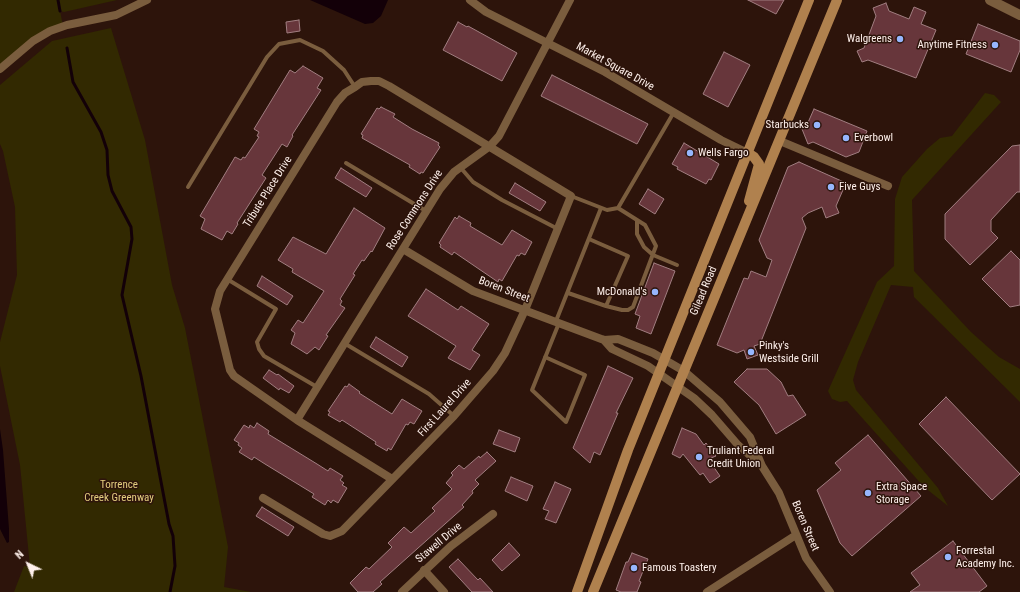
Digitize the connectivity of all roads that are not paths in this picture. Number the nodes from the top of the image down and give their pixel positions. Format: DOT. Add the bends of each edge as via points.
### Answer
graph roads {
  1 [pos="147,0"];
  2 [pos="470,0"];
  3 [pos="570,0"];
  4 [pos="809,0"];
  5 [pos="837,0"];
  6 [pos="990,0"];
  7 [pos="1020,15"];
  8 [pos="548,44"];
  9 [pos="0,70"];
  10 [pos="355,87"];
  11 [pos="674,112"];
  12 [pos="780,141"];
  13 [pos="490,146"];
  14 [pos="748,153"];
  15 [pos="346,163"];
  16 [pos="460,167"];
  17 [pos="888,186"];
  18 [pos="188,187"];
  19 [pos="572,196"];
  20 [pos="601,208"];
  21 [pos="618,208"];
  22 [pos="426,211"];
  23 [pos="637,221"];
  24 [pos="558,229"];
  25 [pos="589,239"];
  26 [pos="736,245"];
  27 [pos="403,249"];
  28 [pos="653,255"];
  29 [pos="677,265"];
  30 [pos="227,279"];
  31 [pos="568,293"];
  32 [pos="606,306"];
  33 [pos="525,310"];
  34 [pos="558,322"];
  35 [pos="604,340"];
  36 [pos="344,343"];
  37 [pos="545,358"];
  38 [pos="665,359"];
  39 [pos="684,371"];
  40 [pos="659,373"];
  41 [pos="677,385"];
  42 [pos="317,387"];
  43 [pos="454,416"];
  44 [pos="297,420"];
  45 [pos="762,466"];
  46 [pos="392,479"];
  47 [pos="263,498"];
  48 [pos="493,514"];
  49 [pos="796,535"];
  50 [pos="424,570"];
  51 [pos="402,592"];
  52 [pos="444,592"];
  53 [pos="577,592"];
  54 [pos="593,592"];
  55 [pos="707,592"];
  56 [pos="830,592"];
  1 -- 9 [label="street" via="116,15 50,31 33,40"];
  2 -- 8 [label="street, Market Square Drive" via="486,12"];
  3 -- 8 [label="street, Rose Commons Drive"];
  4 -- 14 [label="main road, Gilead Road"];
  5 -- 12 [label="main road, Gilead Road"];
  6 -- 7 [label="street"];
  8 -- 11 [label="street, Market Square Drive" via="605,72"];
  8 -- 13 [label="street, Rose Commons Drive" via="499,136"];
  10 -- 13 [label="street, Tribute Place Drive" via="362,82 379,81"];
  10 -- 18 [label="lane" via="344,70 323,51 300,40 279,44 267,57"];
  10 -- 30 [label="street, Tribute Place Drive" via="337,102"];
  11 -- 14 [label="street, Market Square Drive"];
  11 -- 21 [label="lane"];
  12 -- 17 [label="street"];
  12 -- 26 [label="main road, Gilead Road"];
  13 -- 16 [label="street, Rose Commons Drive"];
  13 -- 19 [label="street, Tribute Place Drive"];
  14 -- 26 [label="main road" via="757,161 758,170"];
  14 -- 38 [label="main road, Gilead Road"];
  15 -- 22 [label="lane"];
  16 -- 22 [label="street, Rose Commons Drive" via="440,188"];
  16 -- 24 [label="lane" via="474,182 502,200"];
  19 -- 20 [label="lane"];
  19 -- 24 [label="street, First Laurel Drive"];
  20 -- 21 [label="lane"];
  20 -- 25 [label="lane"];
  21 -- 23 [label="lane"];
  22 -- 27 [label="street, Rose Commons Drive"];
  23 -- 28 [label="lane" via="640,242"];
  23 -- 28 [label="lane" via="645,225 656,246"];
  24 -- 33 [label="street, First Laurel Drive"];
  25 -- 31 [label="lane"];
  25 -- 32 [label="lane" via="628,256"];
  26 -- 39 [label="main road, Gilead Road"];
  27 -- 33 [label="street, Boren Street" via="473,290"];
  27 -- 36 [label="street, Rose Commons Drive"];
  28 -- 29 [label="lane"];
  28 -- 32 [label="lane" via="633,306 628,310"];
  30 -- 42 [label="lane" via="276,308 257,342 258,349 264,356"];
  30 -- 44 [label="street, Tribute Place Drive" via="216,299 215,309 230,370 243,383"];
  31 -- 32 [label="lane"];
  31 -- 34 [label="lane"];
  33 -- 34 [label="street, Boren Street"];
  33 -- 43 [label="street, First Laurel Drive" via="501,359"];
  34 -- 35 [label="street, Boren Street"];
  34 -- 37 [label="lane"];
  35 -- 38 [label="street, Boren Street" via="618,339"];
  35 -- 40 [label="street, Boren Street" via="612,349"];
  36 -- 42 [label="street, Rose Commons Drive"];
  36 -- 43 [label="lane" via="429,394"];
  37 -- 37 [label="lane" via="532,390 566,422 585,375"];
  38 -- 39 [label="street, Boren Street"];
  38 -- 40 [label="main road, Gilead Road"];
  39 -- 41 [label="main road, Gilead Road"];
  39 -- 45 [label="street, Boren Street" via="736,419 750,437"];
  40 -- 41 [label="street, Boren Street"];
  40 -- 53 [label="main road, Gilead Road" via="628,450"];
  41 -- 45 [label="street, Boren Street" via="712,415 738,445"];
  41 -- 54 [label="main road, Gilead Road"];
  42 -- 44 [label="street, Rose Commons Drive"];
  43 -- 46 [label="street, First Laurel Drive"];
  44 -- 46 [label="street, Tribute Place Drive"];
  45 -- 49 [label="street, Boren Street" via="779,493"];
  46 -- 47 [label="street, First Laurel Drive" via="342,531 330,536"];
  48 -- 50 [label="street, Stawell Drive"];
  49 -- 55 [label="street"];
  49 -- 56 [label="street, Boren Street" via="812,569"];
  50 -- 51 [label="street, Stawell Drive"];
  50 -- 52 [label="street"];
}
